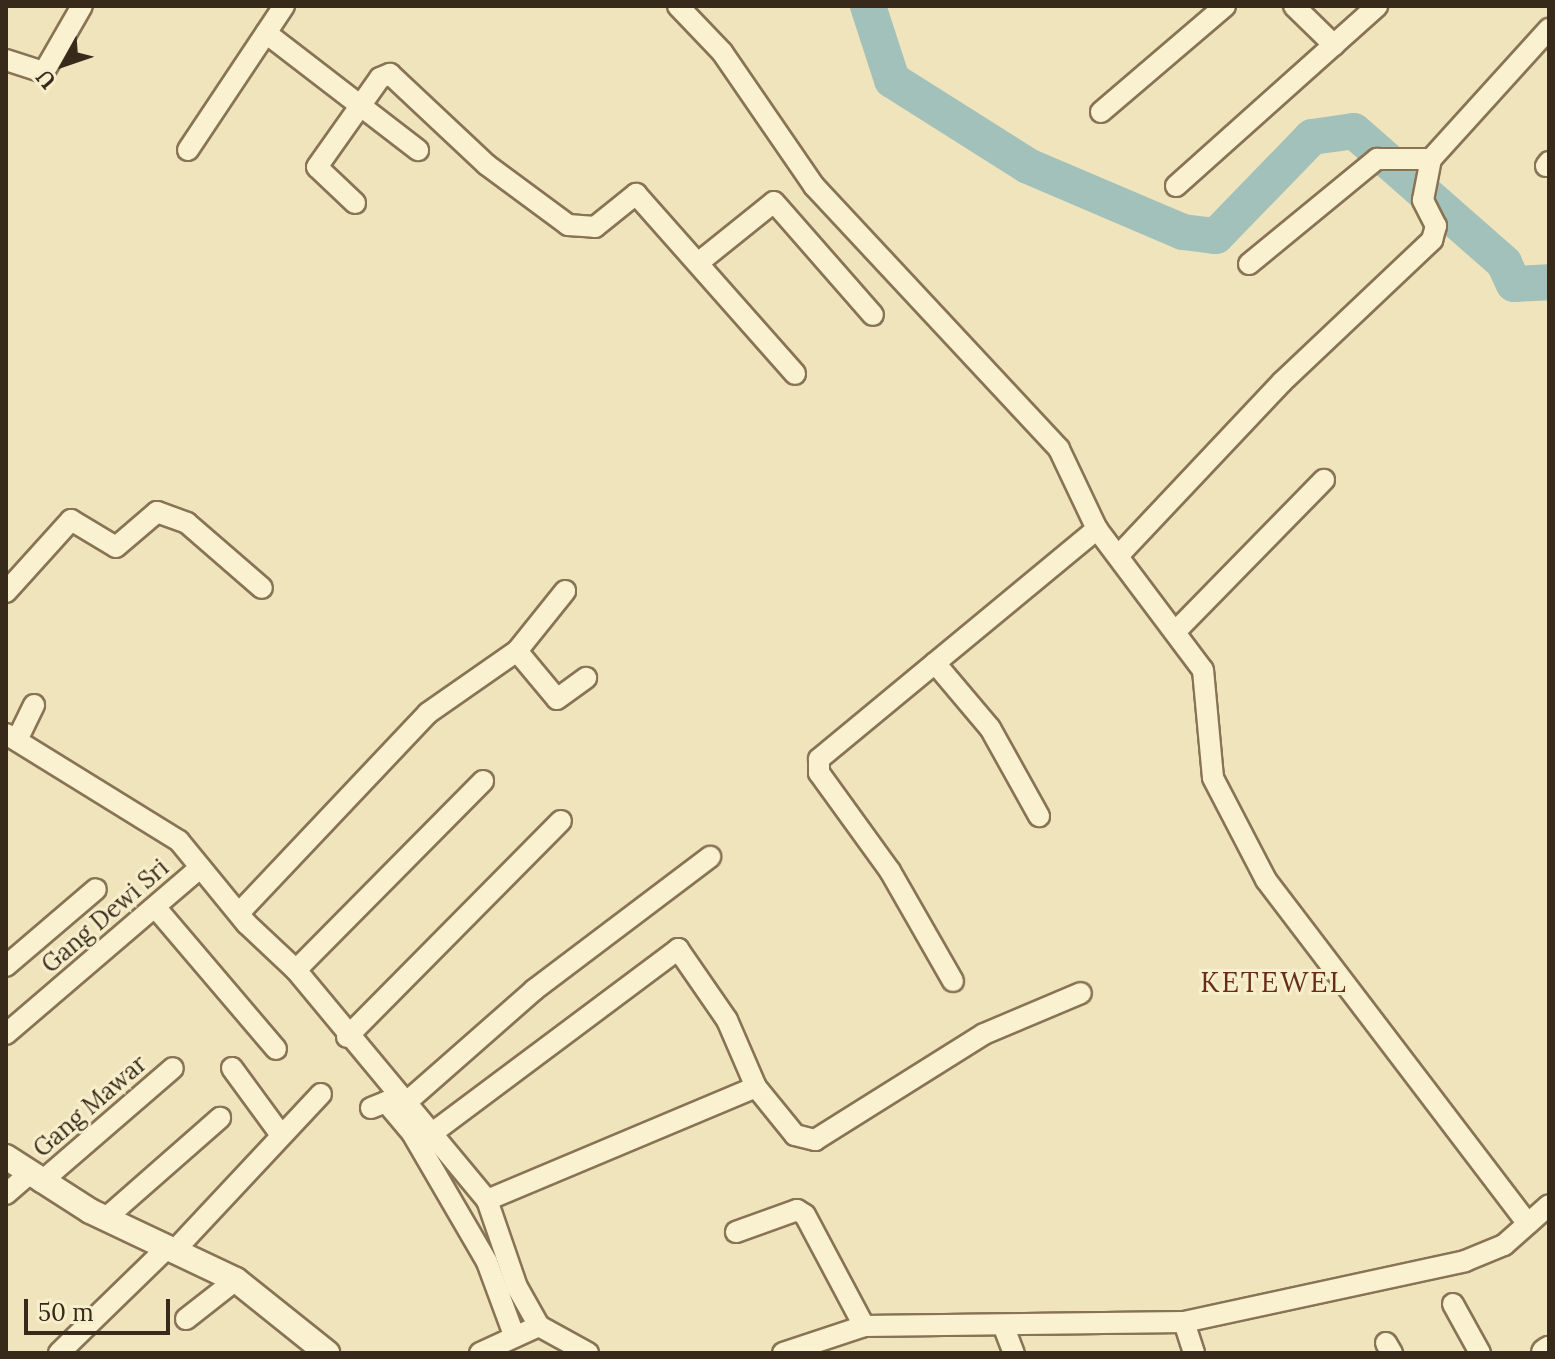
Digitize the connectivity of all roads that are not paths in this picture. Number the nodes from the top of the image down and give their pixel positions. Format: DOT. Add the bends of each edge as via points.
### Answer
graph roads {
  1 [pos="82,6"];
  2 [pos="284,6"];
  3 [pos="678,6"];
  4 [pos="1225,6"];
  5 [pos="1294,6"];
  6 [pos="1377,6"];
  7 [pos="266,33"];
  8 [pos="1546,38"];
  9 [pos="1334,45"];
  10 [pos="6,60"];
  11 [pos="360,105"];
  12 [pos="1101,112"];
  13 [pos="188,150"];
  14 [pos="418,150"];
  15 [pos="1430,165"];
  16 [pos="1176,186"];
  17 [pos="355,203"];
  18 [pos="698,263"];
  19 [pos="1249,264"];
  20 [pos="873,315"];
  21 [pos="795,374"];
  22 [pos="1324,480"];
  23 [pos="1097,529"];
  24 [pos="1118,556"];
  25 [pos="262,588"];
  26 [pos="565,591"];
  27 [pos="6,592"];
  28 [pos="1175,632"];
  29 [pos="517,651"];
  30 [pos="935,663"];
  31 [pos="586,678"];
  32 [pos="34,705"];
  33 [pos="12,737"];
  34 [pos="483,781"];
  35 [pos="1039,816"];
  36 [pos="561,821"];
  37 [pos="710,857"];
  38 [pos="200,868"];
  39 [pos="96,889"];
  40 [pos="156,908"];
  41 [pos="239,913"];
  42 [pos="6,966"];
  43 [pos="296,970"];
  44 [pos="953,981"];
  45 [pos="1081,993"];
  46 [pos="6,1034"];
  47 [pos="347,1037"];
  48 [pos="276,1049"];
  49 [pos="173,1068"];
  50 [pos="232,1068"];
  51 [pos="756,1087"];
  52 [pos="321,1094"];
  53 [pos="409,1100"];
  54 [pos="371,1108"];
  55 [pos="220,1118"];
  56 [pos="435,1131"];
  57 [pos="281,1135"];
  58 [pos="6,1157"];
  59 [pos="34,1178"];
  60 [pos="6,1194"];
  61 [pos="487,1200"];
  62 [pos="1549,1205"];
  63 [pos="106,1218"];
  64 [pos="1528,1224"];
  65 [pos="736,1232"];
  66 [pos="171,1250"];
  67 [pos="236,1280"];
  68 [pos="1453,1304"];
  69 [pos="186,1319"];
  70 [pos="1184,1322"];
  71 [pos="1003,1325"];
  72 [pos="539,1326"];
  73 [pos="864,1326"];
  74 [pos="514,1335"];
  75 [pos="59,1353"];
  76 [pos="327,1353"];
  77 [pos="480,1353"];
  78 [pos="588,1353"];
  79 [pos="783,1353"];
  80 [pos="1014,1353"];
  81 [pos="1194,1353"];
  82 [pos="1480,1353"];
  1 -- 10 [label="street" via="44,72"];
  2 -- 7 [label="street"];
  3 -- 23 [label="street" via="722,52 814,186 1045,429"];
  4 -- 12 [label="street"];
  5 -- 9 [label="street"];
  6 -- 9 [label="street"];
  7 -- 11 [label="street"];
  7 -- 13 [label="street"];
  8 -- 15 [label="street"];
  9 -- 16 [label="street"];
  11 -- 14 [label="street"];
  11 -- 17 [label="street" via="317,169"];
  11 -- 18 [label="street" via="390,74 487,165 513,177 568,225 595,227 636,194"];
  15 -- 19 [label="street" via="1382,158"];
  15 -- 24 [label="street" via="1423,200 1438,233 1282,382"];
  18 -- 20 [label="street" via="774,202"];
  18 -- 21 [label="street"];
  22 -- 28 [label="street"];
  23 -- 24 [label="street"];
  23 -- 30 [label="street"];
  24 -- 28 [label="street"];
  25 -- 27 [label="street" via="187,523 157,512 116,547 71,520"];
  26 -- 29 [label="street"];
  28 -- 64 [label="street" via="1207,679 1213,778 1266,880 1334,977 1401,1049 1489,1183"];
  29 -- 31 [label="street" via="557,699"];
  29 -- 41 [label="street" via="428,713"];
  30 -- 35 [label="street" via="990,728"];
  30 -- 44 [label="street" via="818,766"];
  32 -- 33 [label="street"];
  33 -- 38 [label="street" via="179,841"];
  34 -- 43 [label="street"];
  36 -- 47 [label="street"];
  37 -- 53 [label="street" via="534,990"];
  38 -- 40 [label="street, Gang Dewi Sri"];
  38 -- 41 [label="street"];
  39 -- 42 [label="street"];
  40 -- 46 [label="street, Gang Dewi Sri"];
  40 -- 48 [label="street"];
  41 -- 43 [label="street"];
  43 -- 47 [label="street"];
  45 -- 51 [label="street" via="984,1034 815,1140 795,1135"];
  47 -- 53 [label="street"];
  49 -- 59 [label="street, Gang Mawar"];
  50 -- 57 [label="street"];
  51 -- 56 [label="street" via="727,1020 676,949"];
  51 -- 61 [label="street" via="523,1179"];
  52 -- 57 [label="street"];
  53 -- 56 [label="street"];
  54 -- 74 [label="street" via="386,1102 412,1133 487,1262"];
  55 -- 63 [label="street"];
  56 -- 61 [label="street"];
  57 -- 66 [label="street" via="255,1173"];
  58 -- 59 [label="street"];
  59 -- 60 [label="street, Gang Mawar"];
  59 -- 63 [label="street"];
  61 -- 72 [label="street" via="517,1287"];
  62 -- 64 [label="street"];
  63 -- 66 [label="street"];
  64 -- 70 [label="street" via="1496,1250 1465,1261"];
  65 -- 73 [label="street" via="797,1210 805,1215"];
  66 -- 67 [label="street"];
  66 -- 75 [label="street"];
  67 -- 69 [label="street"];
  67 -- 76 [label="street"];
  68 -- 82 [label="street"];
  70 -- 71 [label="street"];
  70 -- 81 [label="street"];
  71 -- 73 [label="street"];
  71 -- 80 [label="street"];
  72 -- 74 [label="street"];
  72 -- 78 [label="street"];
  73 -- 79 [label="street"];
  74 -- 77 [label="street"];
}
